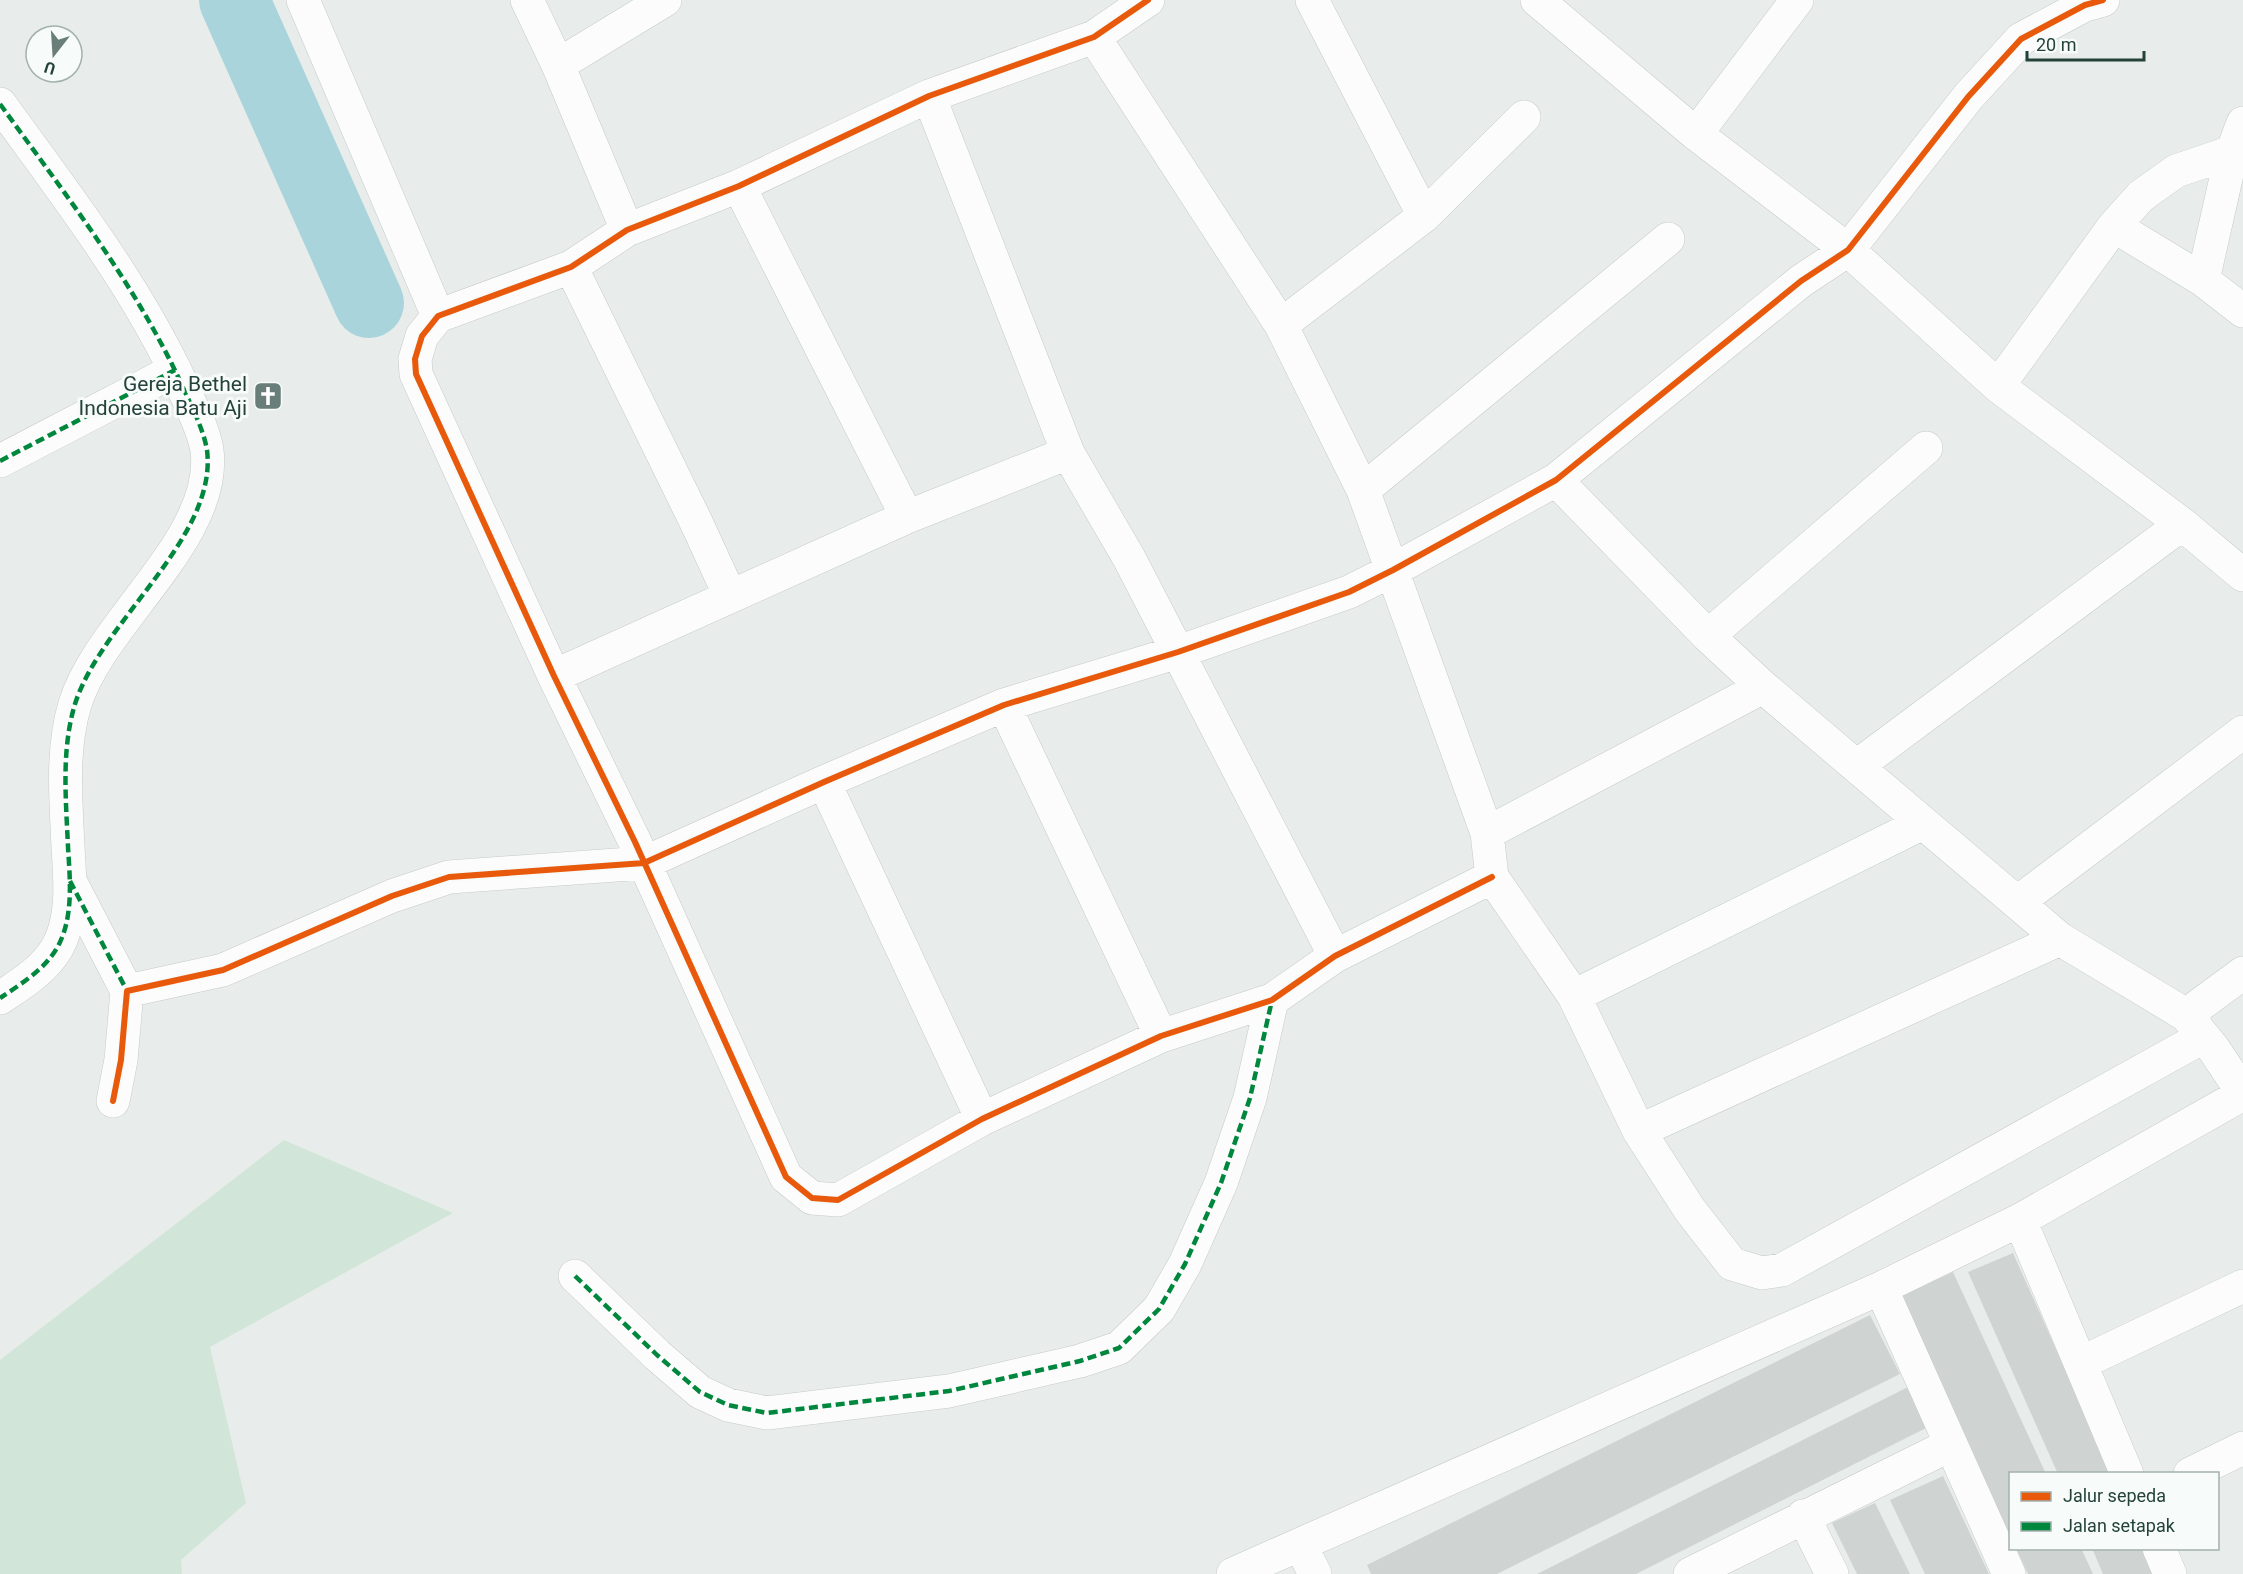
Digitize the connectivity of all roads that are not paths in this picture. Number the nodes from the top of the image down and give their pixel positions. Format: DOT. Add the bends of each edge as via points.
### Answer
graph roads {
  1 [pos="303,0"];
  2 [pos="527,0"];
  3 [pos="665,0"];
  4 [pos="1148,0"];
  5 [pos="1312,0"];
  6 [pos="1537,0"];
  7 [pos="1797,0"];
  8 [pos="2103,0"];
  9 [pos="1094,37"];
  10 [pos="558,65"];
  11 [pos="929,96"];
  12 [pos="0,104"];
  13 [pos="1524,117"];
  14 [pos="1696,134"];
  15 [pos="2238,138"];
  16 [pos="738,186"];
  17 [pos="1424,216"];
  18 [pos="2114,226"];
  19 [pos="627,230"];
  20 [pos="1668,239"];
  21 [pos="1848,250"];
  22 [pos="571,267"];
  23 [pos="2203,280"];
  24 [pos="2243,311"];
  25 [pos="438,316"];
  26 [pos="1281,325"];
  27 [pos="175,370"];
  28 [pos="1998,386"];
  29 [pos="1926,448"];
  30 [pos="1068,453"];
  31 [pos="0,461"];
  32 [pos="1556,480"];
  33 [pos="1363,490"];
  34 [pos="907,517"];
  35 [pos="2182,524"];
  36 [pos="1393,570"];
  37 [pos="2243,575"];
  38 [pos="730,596"];
  39 [pos="1708,636"];
  40 [pos="1178,652"];
  41 [pos="554,676"];
  42 [pos="1763,687"];
  43 [pos="1004,705"];
  44 [pos="2243,732"];
  45 [pos="1857,766"];
  46 [pos="824,782"];
  47 [pos="1923,823"];
  48 [pos="1487,833"];
  49 [pos="644,863"];
  50 [pos="1492,877"];
  51 [pos="70,882"];
  52 [pos="2018,903"];
  53 [pos="2060,939"];
  54 [pos="1335,957"];
  55 [pos="2243,973"];
  56 [pos="127,991"];
  57 [pos="1574,996"];
  58 [pos="0,998"];
  59 [pos="1272,1000"];
  60 [pos="2201,1033"];
  61 [pos="1161,1036"];
  62 [pos="2241,1091"];
  63 [pos="113,1101"];
  64 [pos="982,1119"];
  65 [pos="1639,1131"];
  66 [pos="2020,1220"];
  67 [pos="575,1276"];
  68 [pos="2243,1286"];
  69 [pos="1881,1288"];
  70 [pos="2081,1363"];
  71 [pos="1950,1445"];
  72 [pos="2243,1448"];
  73 [pos="2127,1472"];
  74 [pos="2192,1472"];
  75 [pos="1803,1516"];
  76 [pos="2160,1550"];
  77 [pos="1308,1560"];
  78 [pos="1233,1574"];
  79 [pos="1690,1574"];
  80 [pos="1832,1574"];
  81 [pos="2008,1574"];
  82 [pos="2170,1574"];
  1 -- 25 [label="street"];
  2 -- 10 [label="street"];
  3 -- 10 [label="street"];
  4 -- 9 [label="street"];
  5 -- 17 [label="street"];
  6 -- 14 [label="street"];
  7 -- 14 [label="street"];
  8 -- 21 [label="street" via="2085,5 2021,39 1968,97"];
  9 -- 11 [label="street"];
  9 -- 26 [label="street"];
  10 -- 19 [label="street"];
  11 -- 16 [label="street"];
  11 -- 30 [label="street"];
  12 -- 27 [label="street" via="123,275"];
  13 -- 17 [label="street"];
  14 -- 21 [label="street"];
  15 -- 18 [label="street" via="2176,171 2141,196"];
  15 -- 23 [label="street"];
  16 -- 19 [label="street"];
  16 -- 34 [label="street"];
  17 -- 26 [label="street"];
  18 -- 23 [label="street"];
  18 -- 28 [label="street"];
  19 -- 22 [label="street"];
  20 -- 33 [label="street"];
  21 -- 28 [label="street"];
  21 -- 32 [label="street" via="1801,281"];
  22 -- 25 [label="street"];
  22 -- 38 [label="street"];
  23 -- 24 [label="street"];
  25 -- 41 [label="street" via="420,342 415,360 417,374"];
  26 -- 33 [label="street"];
  27 -- 31 [label="street"];
  27 -- 51 [label="street" via="207,448 207,479 200,508 88,672 75,704 66,775"];
  28 -- 35 [label="street"];
  29 -- 39 [label="street"];
  30 -- 34 [label="street"];
  30 -- 40 [label="street"];
  32 -- 36 [label="street"];
  32 -- 39 [label="street"];
  33 -- 36 [label="street"];
  34 -- 38 [label="street"];
  35 -- 37 [label="street"];
  35 -- 45 [label="street"];
  36 -- 40 [label="street" via="1348,592"];
  36 -- 48 [label="street"];
  38 -- 41 [label="street"];
  39 -- 42 [label="street"];
  40 -- 43 [label="street"];
  40 -- 54 [label="street"];
  41 -- 49 [label="street"];
  42 -- 45 [label="street"];
  42 -- 48 [label="street"];
  43 -- 46 [label="street"];
  43 -- 61 [label="street"];
  44 -- 52 [label="street"];
  45 -- 47 [label="street"];
  46 -- 49 [label="street"];
  46 -- 64 [label="street"];
  47 -- 52 [label="street"];
  47 -- 57 [label="street"];
  48 -- 50 [label="street"];
  49 -- 56 [label="street" via="450,877 392,896 223,970"];
  49 -- 64 [label="street" via="786,1177 812,1198 838,1200"];
  50 -- 54 [label="street"];
  50 -- 57 [label="street"];
  51 -- 56 [label="street"];
  51 -- 58 [label="street" via="67,923 56,949 32,978"];
  52 -- 53 [label="street"];
  53 -- 60 [label="street"];
  53 -- 65 [label="street"];
  54 -- 59 [label="street"];
  55 -- 60 [label="street"];
  56 -- 63 [label="street"];
  57 -- 65 [label="street"];
  59 -- 61 [label="street"];
  59 -- 67 [label="street" via="1250,1098 1221,1183 1185,1264 1159,1309 1119,1348 1080,1361 949,1391 767,1413 728,1405 700,1392"];
  60 -- 62 [label="street"];
  60 -- 65 [label="street" via="1782,1270 1745,1270 1726,1258"];
  61 -- 64 [label="street"];
  62 -- 66 [label="street"];
  66 -- 69 [label="street"];
  66 -- 70 [label="street"];
  68 -- 70 [label="street"];
  69 -- 71 [label="street"];
  69 -- 77 [label="street"];
  70 -- 73 [label="street"];
  71 -- 75 [label="street"];
  71 -- 81 [label="street"];
  72 -- 74 [label="street"];
  75 -- 79 [label="street"];
  75 -- 80 [label="street"];
  76 -- 82 [label="street"];
  77 -- 78 [label="street"];
}
